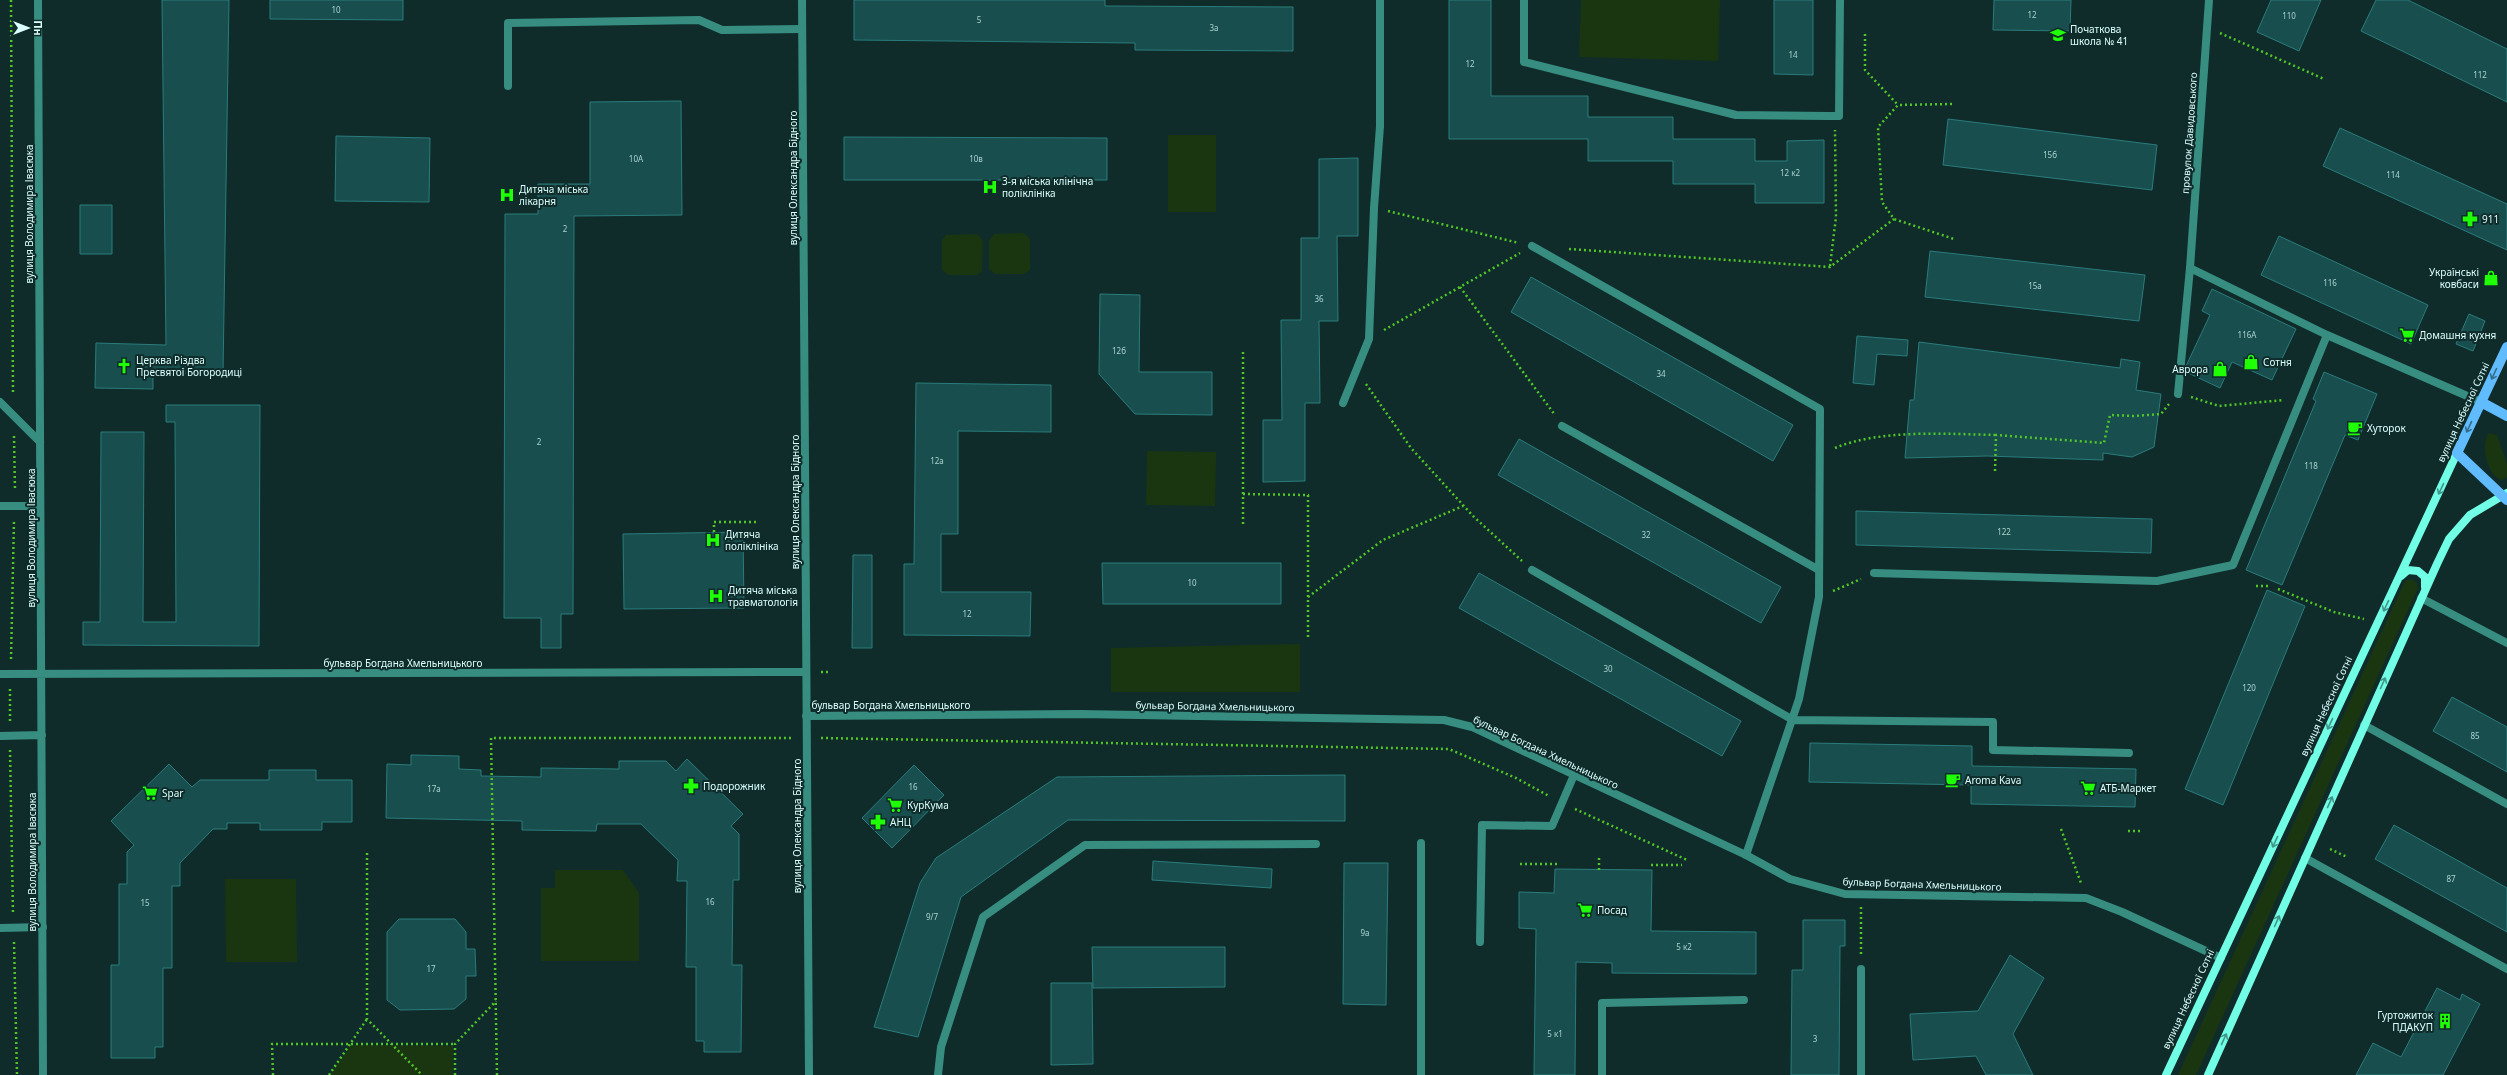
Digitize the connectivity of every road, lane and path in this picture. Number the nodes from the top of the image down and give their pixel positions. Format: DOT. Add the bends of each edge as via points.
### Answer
graph roads {
  1 [pos="11,0"];
  2 [pos="38,0"];
  3 [pos="802,0"];
  4 [pos="1380,0"];
  5 [pos="1524,0"];
  6 [pos="1840,0"];
  7 [pos="2209,0"];
  8 [pos="2207,27"];
  9 [pos="802,29"];
  10 [pos="1865,34"];
  11 [pos="2324,79"];
  12 [pos="508,86"];
  13 [pos="1952,104"];
  14 [pos="1898,105"];
  15 [pos="1829,116"];
  16 [pos="1374,208"];
  17 [pos="1894,219"];
  18 [pos="1954,239"];
  19 [pos="1532,246"];
  20 [pos="1564,248"];
  21 [pos="1830,267"];
  22 [pos="2190,268"];
  23 [pos="1460,287"];
  24 [pos="2327,335"];
  25 [pos="1369,339"];
  26 [pos="2507,347"];
  27 [pos="1243,349"];
  28 [pos="1356,370"];
  29 [pos="2178,394"];
  30 [pos="2300,398"];
  31 [pos="0,402"];
  32 [pos="2481,402"];
  33 [pos="1343,403"];
  34 [pos="13,416"];
  35 [pos="2507,416"];
  36 [pos="1562,426"];
  37 [pos="1996,435"];
  38 [pos="40,442"];
  39 [pos="2457,453"];
  40 [pos="1820,454"];
  41 [pos="1995,471"];
  42 [pos="1242,494"];
  43 [pos="2505,497"];
  44 [pos="0,506"];
  45 [pos="15,506"];
  46 [pos="40,506"];
  47 [pos="1463,506"];
  48 [pos="758,522"];
  49 [pos="1242,524"];
  50 [pos="714,532"];
  51 [pos="1532,570"];
  52 [pos="1819,570"];
  53 [pos="1874,573"];
  54 [pos="2399,577"];
  55 [pos="2256,586"];
  56 [pos="2271,586"];
  57 [pos="2278,589"];
  58 [pos="2425,590"];
  59 [pos="1308,597"];
  60 [pos="1819,597"];
  61 [pos="2421,598"];
  62 [pos="2366,619"];
  63 [pos="1308,638"];
  64 [pos="2507,643"];
  65 [pos="806,672"];
  66 [pos="0,674"];
  67 [pos="10,674"];
  68 [pos="42,674"];
  69 [pos="806,716"];
  70 [pos="1793,720"];
  71 [pos="2364,725"];
  72 [pos="42,735"];
  73 [pos="0,736"];
  74 [pos="10,736"];
  75 [pos="806,738"];
  76 [pos="2129,753"];
  77 [pos="1574,775"];
  78 [pos="1562,803"];
  79 [pos="2507,804"];
  80 [pos="2061,829"];
  81 [pos="2128,831"];
  82 [pos="2142,831"];
  83 [pos="1421,843"];
  84 [pos="1316,844"];
  85 [pos="2330,849"];
  86 [pos="367,853"];
  87 [pos="1746,855"];
  88 [pos="2347,857"];
  89 [pos="1600,858"];
  90 [pos="2305,858"];
  91 [pos="1687,860"];
  92 [pos="1520,864"];
  93 [pos="1558,864"];
  94 [pos="1651,865"];
  95 [pos="1682,865"];
  96 [pos="1600,870"];
  97 [pos="1861,895"];
  98 [pos="2086,898"];
  99 [pos="14,927"];
  100 [pos="42,927"];
  101 [pos="0,928"];
  102 [pos="1480,942"];
  103 [pos="2221,958"];
  104 [pos="1861,969"];
  105 [pos="2507,969"];
  106 [pos="497,1000"];
  107 [pos="1744,1000"];
  108 [pos="367,1019"];
  109 [pos="350,1044"];
  110 [pos="392,1044"];
  111 [pos="455,1044"];
  112 [pos="16,1075"];
  113 [pos="43,1075"];
  114 [pos="272,1075"];
  115 [pos="329,1075"];
  116 [pos="422,1075"];
  117 [pos="455,1075"];
  118 [pos="497,1075"];
  119 [pos="809,1075"];
  120 [pos="938,1075"];
  121 [pos="1421,1075"];
  122 [pos="1602,1075"];
  123 [pos="1861,1075"];
  124 [pos="2166,1075"];
  125 [pos="2208,1075"];
  1 -- 34 [label="path"];
  2 -- 38 [label="street, вулиця Володимира Івасюка"];
  3 -- 9 [label="street, вулиця Олександра Бідного"];
  4 -- 16 [label="street" via="1380,126"];
  5 -- 15 [label="street" via="1524,62 1736,115"];
  6 -- 15 [label="street" via="1839,116"];
  7 -- 8 [label="street, провулок Давидовського"];
  8 -- 11 [label="path"];
  8 -- 22 [label="street, провулок Давидовського"];
  9 -- 12 [label="street" via="722,30 700,20 508,22"];
  9 -- 65 [label="street, вулиця Олександра Бідного"];
  10 -- 14 [label="path" via="1865,70"];
  13 -- 14 [label="path"];
  14 -- 17 [label="path" via="1878,127 1882,202"];
  15 -- 21 [label="path" via="1836,134 1836,217"];
  16 -- 19 [label="path"];
  16 -- 25 [label="street"];
  17 -- 18 [label="path"];
  17 -- 21 [label="path"];
  19 -- 23 [label="path"];
  19 -- 40 [label="street" via="1820,409"];
  20 -- 21 [label="path"];
  22 -- 24 [label="street"];
  22 -- 29 [label="street, провулок Давидовського"];
  23 -- 25 [label="path"];
  23 -- 36 [label="path"];
  24 -- 30 [label="street"];
  24 -- 32 [label="street"];
  25 -- 28 [label="street"];
  26 -- 32 [label="main road, вулиця Небесної Сотні, one-way"];
  27 -- 42 [label="path"];
  28 -- 33 [label="street"];
  28 -- 47 [label="path" via="1411,448"];
  29 -- 30 [label="path" via="2219,406"];
  29 -- 37 [label="path" via="2161,414 2110,415 2104,443"];
  30 -- 53 [label="street" via="2233,565 2157,581"];
  31 -- 34 [label="street"];
  32 -- 35 [label="main road"];
  32 -- 39 [label="main road, вулиця Небесної Сотні, one-way"];
  34 -- 38 [label="street"];
  34 -- 45 [label="path"];
  36 -- 52 [label="street"];
  37 -- 40 [label="path" via="1925,434 1852,440"];
  37 -- 41 [label="path"];
  38 -- 46 [label="street, вулиця Володимира Івасюка"];
  39 -- 43 [label="main road"];
  39 -- 54 [label="street, вулиця Небесної Сотні, one-way"];
  40 -- 52 [label="street"];
  42 -- 49 [label="path"];
  42 -- 59 [label="path" via="1308,495"];
  43 -- 58 [label="street" via="2470,515 2458,527"];
  44 -- 45 [label="street"];
  45 -- 46 [label="street"];
  45 -- 67 [label="path"];
  46 -- 68 [label="street, вулиця Володимира Івасюка"];
  47 -- 51 [label="path"];
  47 -- 59 [label="path" via="1383,540"];
  48 -- 50 [label="path" via="714,522"];
  51 -- 70 [label="street"];
  52 -- 60 [label="street"];
  53 -- 60 [label="path"];
  54 -- 58 [label="street" via="2408,570 2418,571 2425,577"];
  54 -- 103 [label="street, вулиця Небесної Сотні, one-way"];
  55 -- 56 [label="path"];
  57 -- 62 [label="path" via="2334,612"];
  58 -- 61 [label="street"];
  59 -- 63 [label="path"];
  60 -- 70 [label="street" via="1800,699"];
  61 -- 64 [label="street"];
  71 -- 61 [label="street, one-way"];
  65 -- 68 [label="street, бульвар Богдана Хмельницького"];
  65 -- 69 [label="street, вулиця Олександра Бідного"];
  66 -- 67 [label="street, бульвар Богдана Хмельницького"];
  67 -- 68 [label="street, бульвар Богдана Хмельницького"];
  67 -- 74 [label="path"];
  68 -- 72 [label="street, вулиця Володимира Івасюка"];
  69 -- 75 [label="street, вулиця Олександра Бідного"];
  69 -- 77 [label="street, бульвар Богдана Хмельницького" via="1079,714 1444,720 1472,727"];
  70 -- 76 [label="street" via="1993,722 1992,750"];
  70 -- 87 [label="street"];
  71 -- 79 [label="street"];
  90 -- 71 [label="street, one-way"];
  72 -- 74 [label="street"];
  72 -- 100 [label="street, вулиця Володимира Івасюка"];
  73 -- 74 [label="street"];
  74 -- 99 [label="path"];
  75 -- 78 [label="path" via="1449,749 1516,778"];
  75 -- 106 [label="path" via="492,738"];
  75 -- 119 [label="street, вулиця Олександра Бідного"];
  77 -- 78 [label="street"];
  77 -- 87 [label="street, бульвар Богдана Хмельницького"];
  78 -- 91 [label="path"];
  78 -- 102 [label="street" via="1552,826 1482,825"];
  80 -- 98 [label="path"];
  81 -- 82 [label="path"];
  83 -- 121 [label="street"];
  84 -- 120 [label="street" via="1084,845 983,917 941,1047"];
  85 -- 88 [label="path"];
  86 -- 108 [label="path"];
  87 -- 97 [label="street, бульвар Богдана Хмельницького" via="1790,878 1845,894"];
  89 -- 96 [label="path"];
  90 -- 105 [label="street"];
  125 -- 90 [label="street, one-way"];
  92 -- 93 [label="path"];
  94 -- 95 [label="path"];
  97 -- 98 [label="street, бульвар Богдана Хмельницького"];
  97 -- 104 [label="path"];
  98 -- 103 [label="street, бульвар Богдана Хмельницького"];
  99 -- 100 [label="street"];
  99 -- 101 [label="street"];
  99 -- 112 [label="path"];
  100 -- 113 [label="street, вулиця Володимира Івасюка"];
  103 -- 124 [label="street, вулиця Небесної Сотні"];
  104 -- 123 [label="street"];
  106 -- 111 [label="path"];
  106 -- 118 [label="path"];
  107 -- 122 [label="street" via="1602,1003"];
  108 -- 109 [label="path"];
  108 -- 110 [label="path"];
  109 -- 110 [label="path"];
  109 -- 114 [label="path" via="272,1044"];
  109 -- 115 [label="path"];
  110 -- 111 [label="path"];
  110 -- 116 [label="path"];
  111 -- 117 [label="path"];
}
